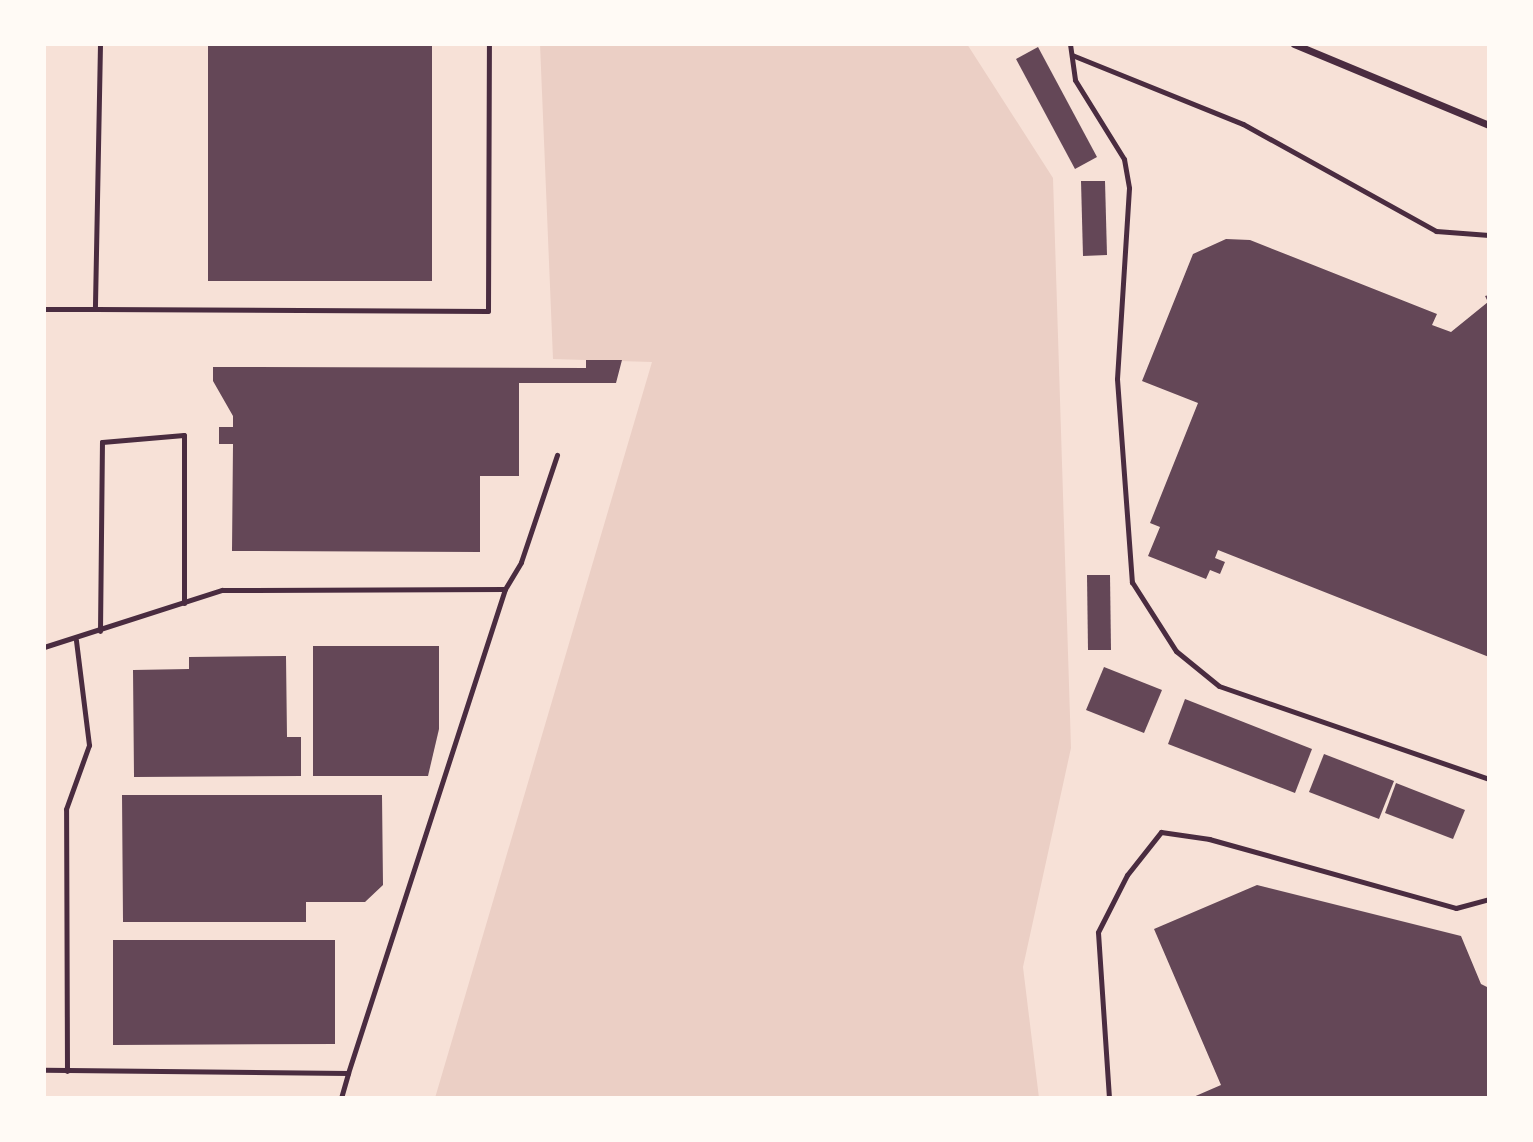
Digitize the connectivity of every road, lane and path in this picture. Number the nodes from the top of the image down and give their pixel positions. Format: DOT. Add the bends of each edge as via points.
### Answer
graph roads {
  1 [pos="100,44"];
  2 [pos="489,44"];
  3 [pos="1070,44"];
  4 [pos="1294,44"];
  5 [pos="1072,55"];
  6 [pos="1489,125"];
  7 [pos="1489,235"];
  8 [pos="44,309"];
  9 [pos="95,309"];
  10 [pos="557,455"];
  11 [pos="505,589"];
  12 [pos="184,603"];
  13 [pos="100,631"];
  14 [pos="76,640"];
  15 [pos="44,647"];
  16 [pos="1489,779"];
  17 [pos="1489,899"];
  18 [pos="44,1070"];
  19 [pos="67,1071"];
  20 [pos="348,1073"];
  21 [pos="341,1098"];
  22 [pos="1109,1098"];
  1 -- 9 [label="lane"];
  2 -- 9 [label="lane" via="488,311"];
  3 -- 5 [label="lane"];
  4 -- 6 [label="street"];
  5 -- 7 [label="lane" via="1243,124 1436,231"];
  5 -- 16 [label="lane" via="1075,80 1124,159 1129,188 1117,379 1132,582 1175,651 1219,686"];
  8 -- 9 [label="lane"];
  10 -- 11 [label="lane" via="521,562"];
  11 -- 12 [label="lane" via="222,590"];
  11 -- 20 [label="lane"];
  12 -- 13 [label="lane"];
  12 -- 13 [label="lane" via="184,435 102,442"];
  13 -- 14 [label="lane"];
  14 -- 15 [label="lane"];
  14 -- 19 [label="lane" via="89,745 66,809"];
  17 -- 22 [label="lane" via="1455,908 1209,839 1161,832 1127,875 1098,932"];
  18 -- 19 [label="lane"];
  19 -- 20 [label="lane"];
  20 -- 21 [label="lane"];
}
